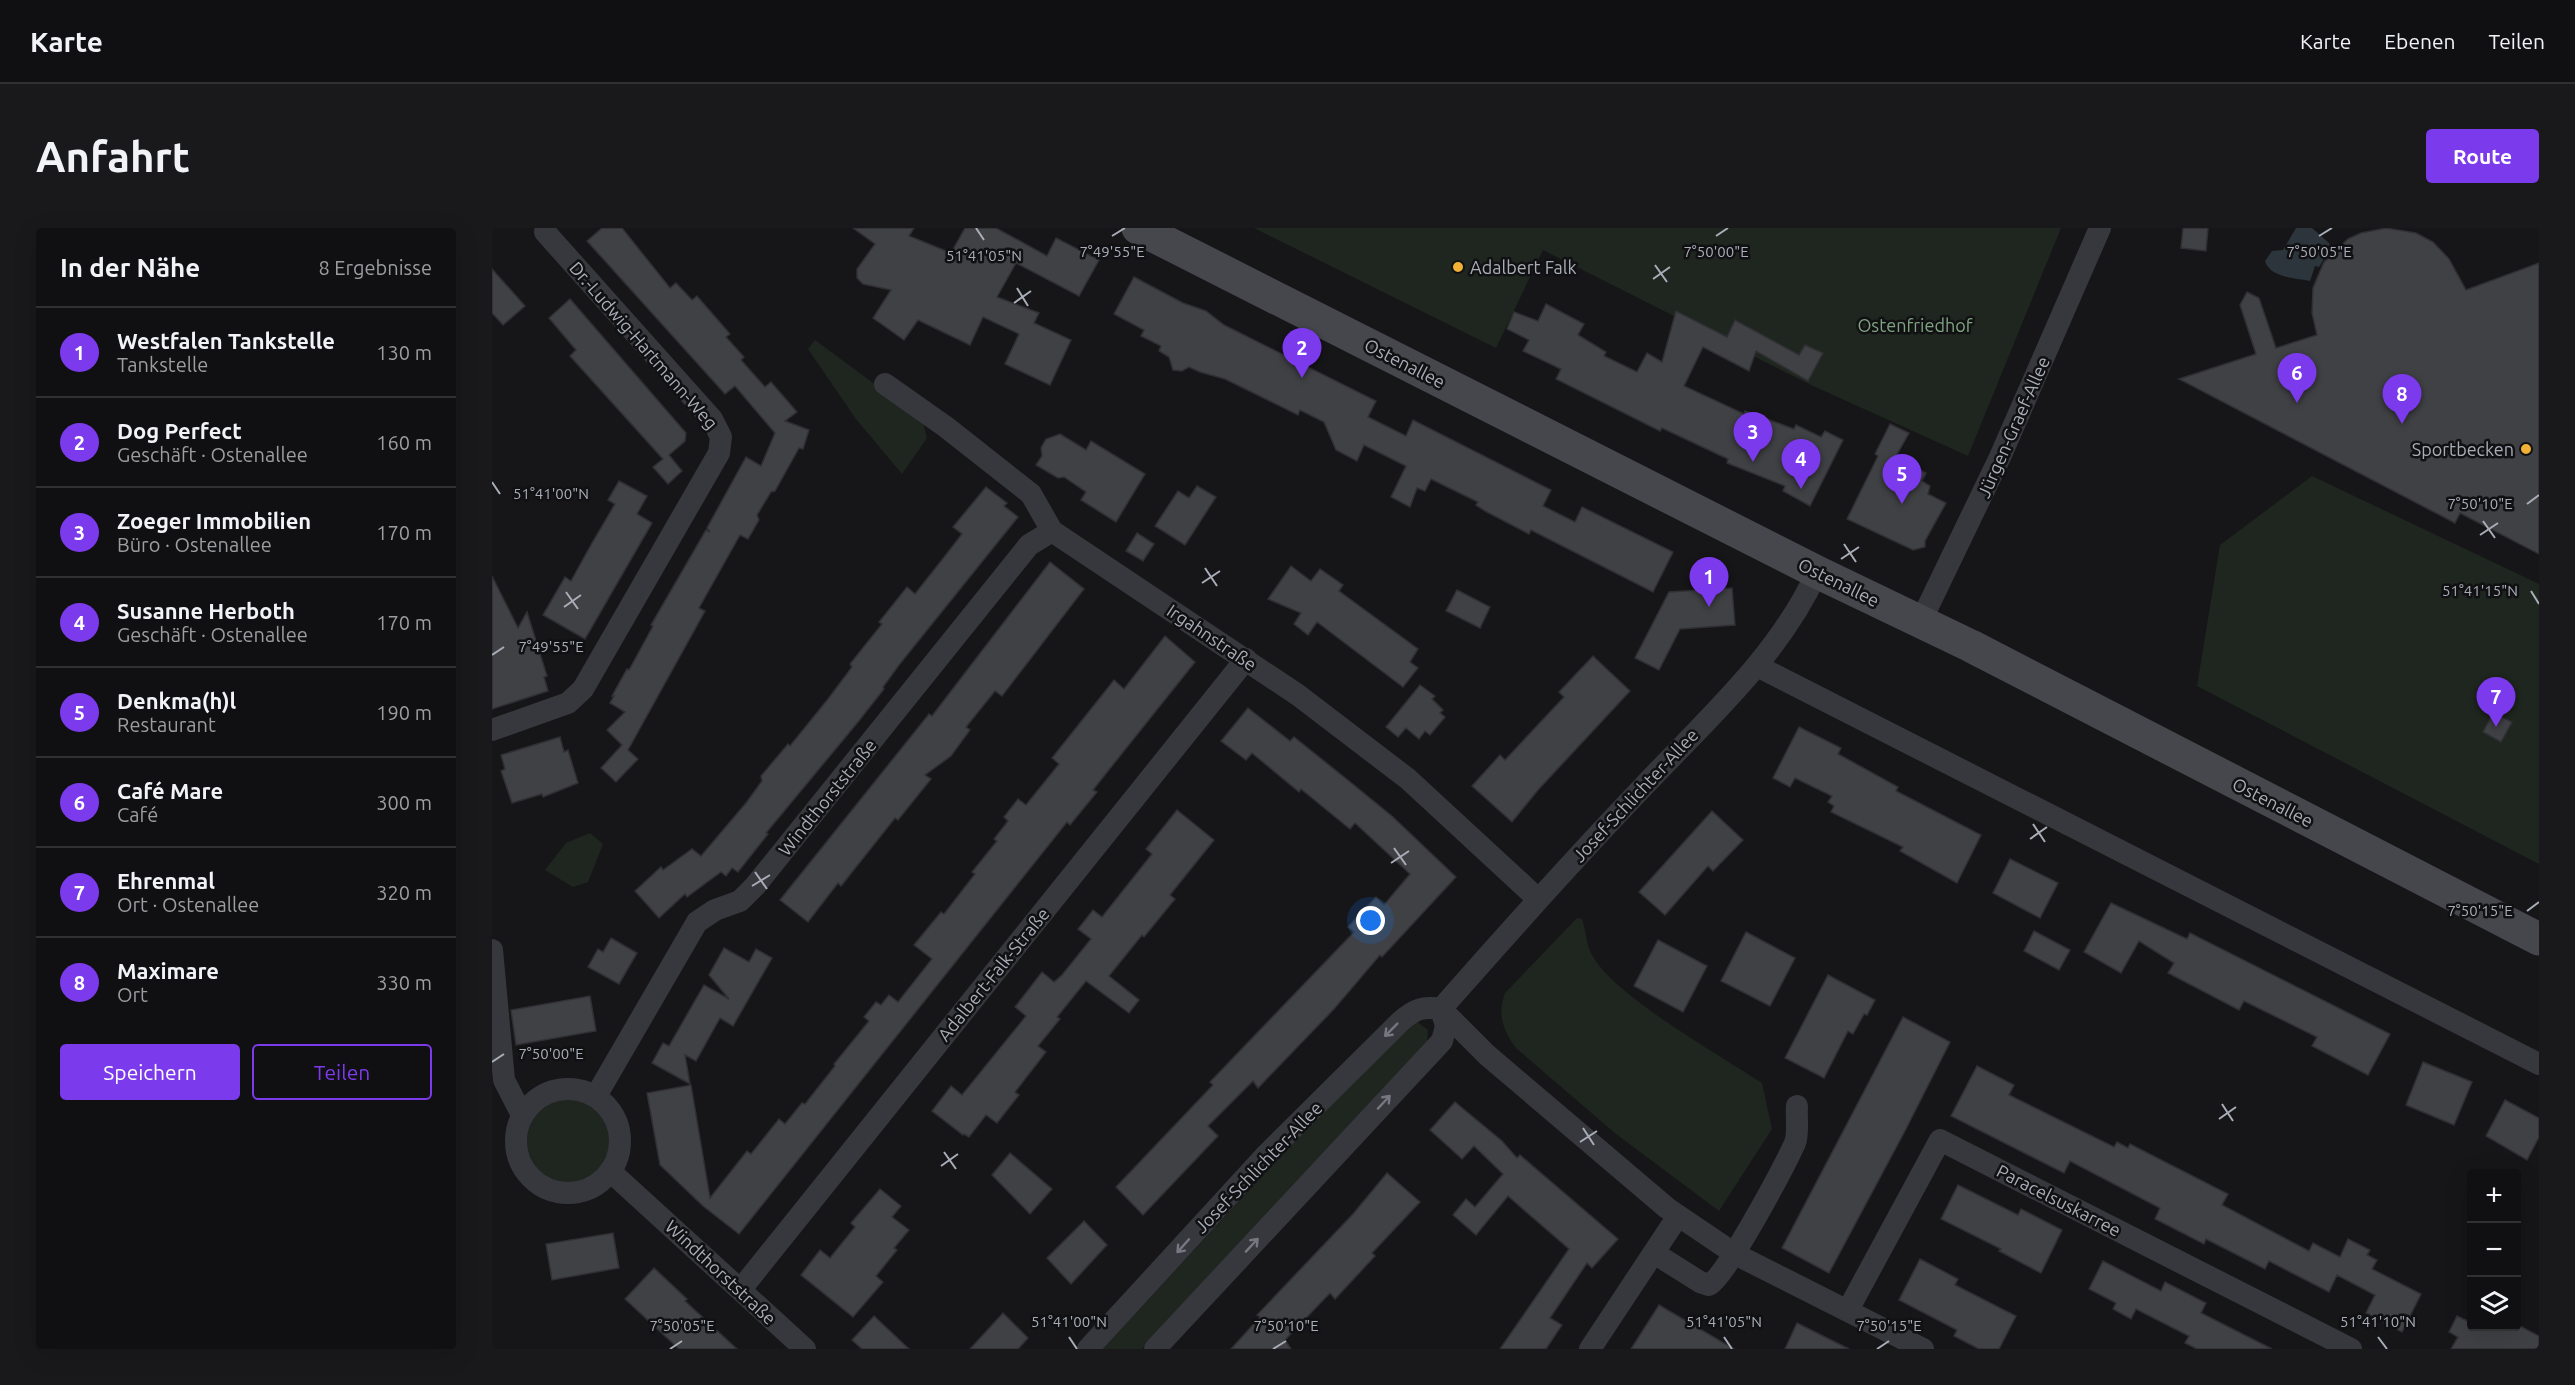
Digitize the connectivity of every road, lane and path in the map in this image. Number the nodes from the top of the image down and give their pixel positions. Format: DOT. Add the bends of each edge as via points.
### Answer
graph roads {
  1 [pos="1138,228"];
  2 [pos="2100,228"];
  3 [pos="545,232"];
  4 [pos="885,384"];
  5 [pos="1052,531"];
  6 [pos="1817,572"];
  7 [pos="1920,622"];
  8 [pos="1246,659"];
  9 [pos="1757,666"];
  10 [pos="492,730"];
  11 [pos="1538,899"];
  12 [pos="2539,939"];
  13 [pos="492,950"];
  14 [pos="1441,1009"];
  15 [pos="2539,1064"];
  16 [pos="596,1096"];
  17 [pos="1797,1106"];
  18 [pos="522,1114"];
  19 [pos="610,1171"];
  20 [pos="1678,1216"];
  21 [pos="1654,1253"];
  22 [pos="1743,1258"];
  23 [pos="741,1289"];
  24 [pos="1848,1310"];
  25 [pos="805,1349"];
  26 [pos="1088,1349"];
  27 [pos="1155,1349"];
  28 [pos="1590,1349"];
  29 [pos="1923,1349"];
  30 [pos="2350,1349"];
  1 -- 6 [label="main road, Ostenallee"];
  2 -- 7 [label="street, Jürgen-Graef-Allee" via="2005,446"];
  3 -- 10 [label="street, Dr.-Ludwig-Hartmann-Weg" via="712,419 721,436 719,453 583,689 568,704"];
  4 -- 5 [label="street, Irgahnstraße" via="1031,494"];
  5 -- 8 [label="street, Irgahnstraße"];
  5 -- 16 [label="street, Windthorststraße" via="1029,545 755,886 740,901 697,922"];
  6 -- 7 [label="main road, Ostenallee"];
  6 -- 9 [label="street, Josef-Schlichter-Allee" via="1801,604"];
  7 -- 12 [label="main road, Ostenallee"];
  8 -- 11 [label="street, Irgahnstraße" via="1407,779"];
  8 -- 23 [label="street, Adalbert-Falk-Straße"];
  9 -- 11 [label="street, Josef-Schlichter-Allee"];
  9 -- 15 [label="street"];
  11 -- 14 [label="street, Josef-Schlichter-Allee"];
  13 -- 18 [label="street" via="504,1080"];
  14 -- 20 [label="street" via="1487,1055"];
  14 -- 26 [label="street, Josef-Schlichter-Allee, one-way" via="1416,1009 1401,1021 1267,1154"];
  27 -- 14 [label="street, one-way" via="1442,1041 1446,1026"];
  16 -- 18 [label="street" via="579,1089 551,1091"];
  16 -- 19 [label="street" via="613,1114 618,1127 618,1154"];
  17 -- 22 [label="street" via="1796,1140"];
  18 -- 19 [label="street" via="516,1133 520,1161 526,1172 545,1188 582,1191"];
  19 -- 23 [label="street, Windthorststraße"];
  20 -- 21 [label="street"];
  20 -- 22 [label="street"];
  21 -- 22 [label="street" via="1709,1285"];
  21 -- 28 [label="street"];
  22 -- 24 [label="street"];
  23 -- 25 [label="street, Windthorststraße"];
  24 -- 29 [label="street"];
  24 -- 30 [label="street, Paracelsuskarree" via="1940,1140"];
}
